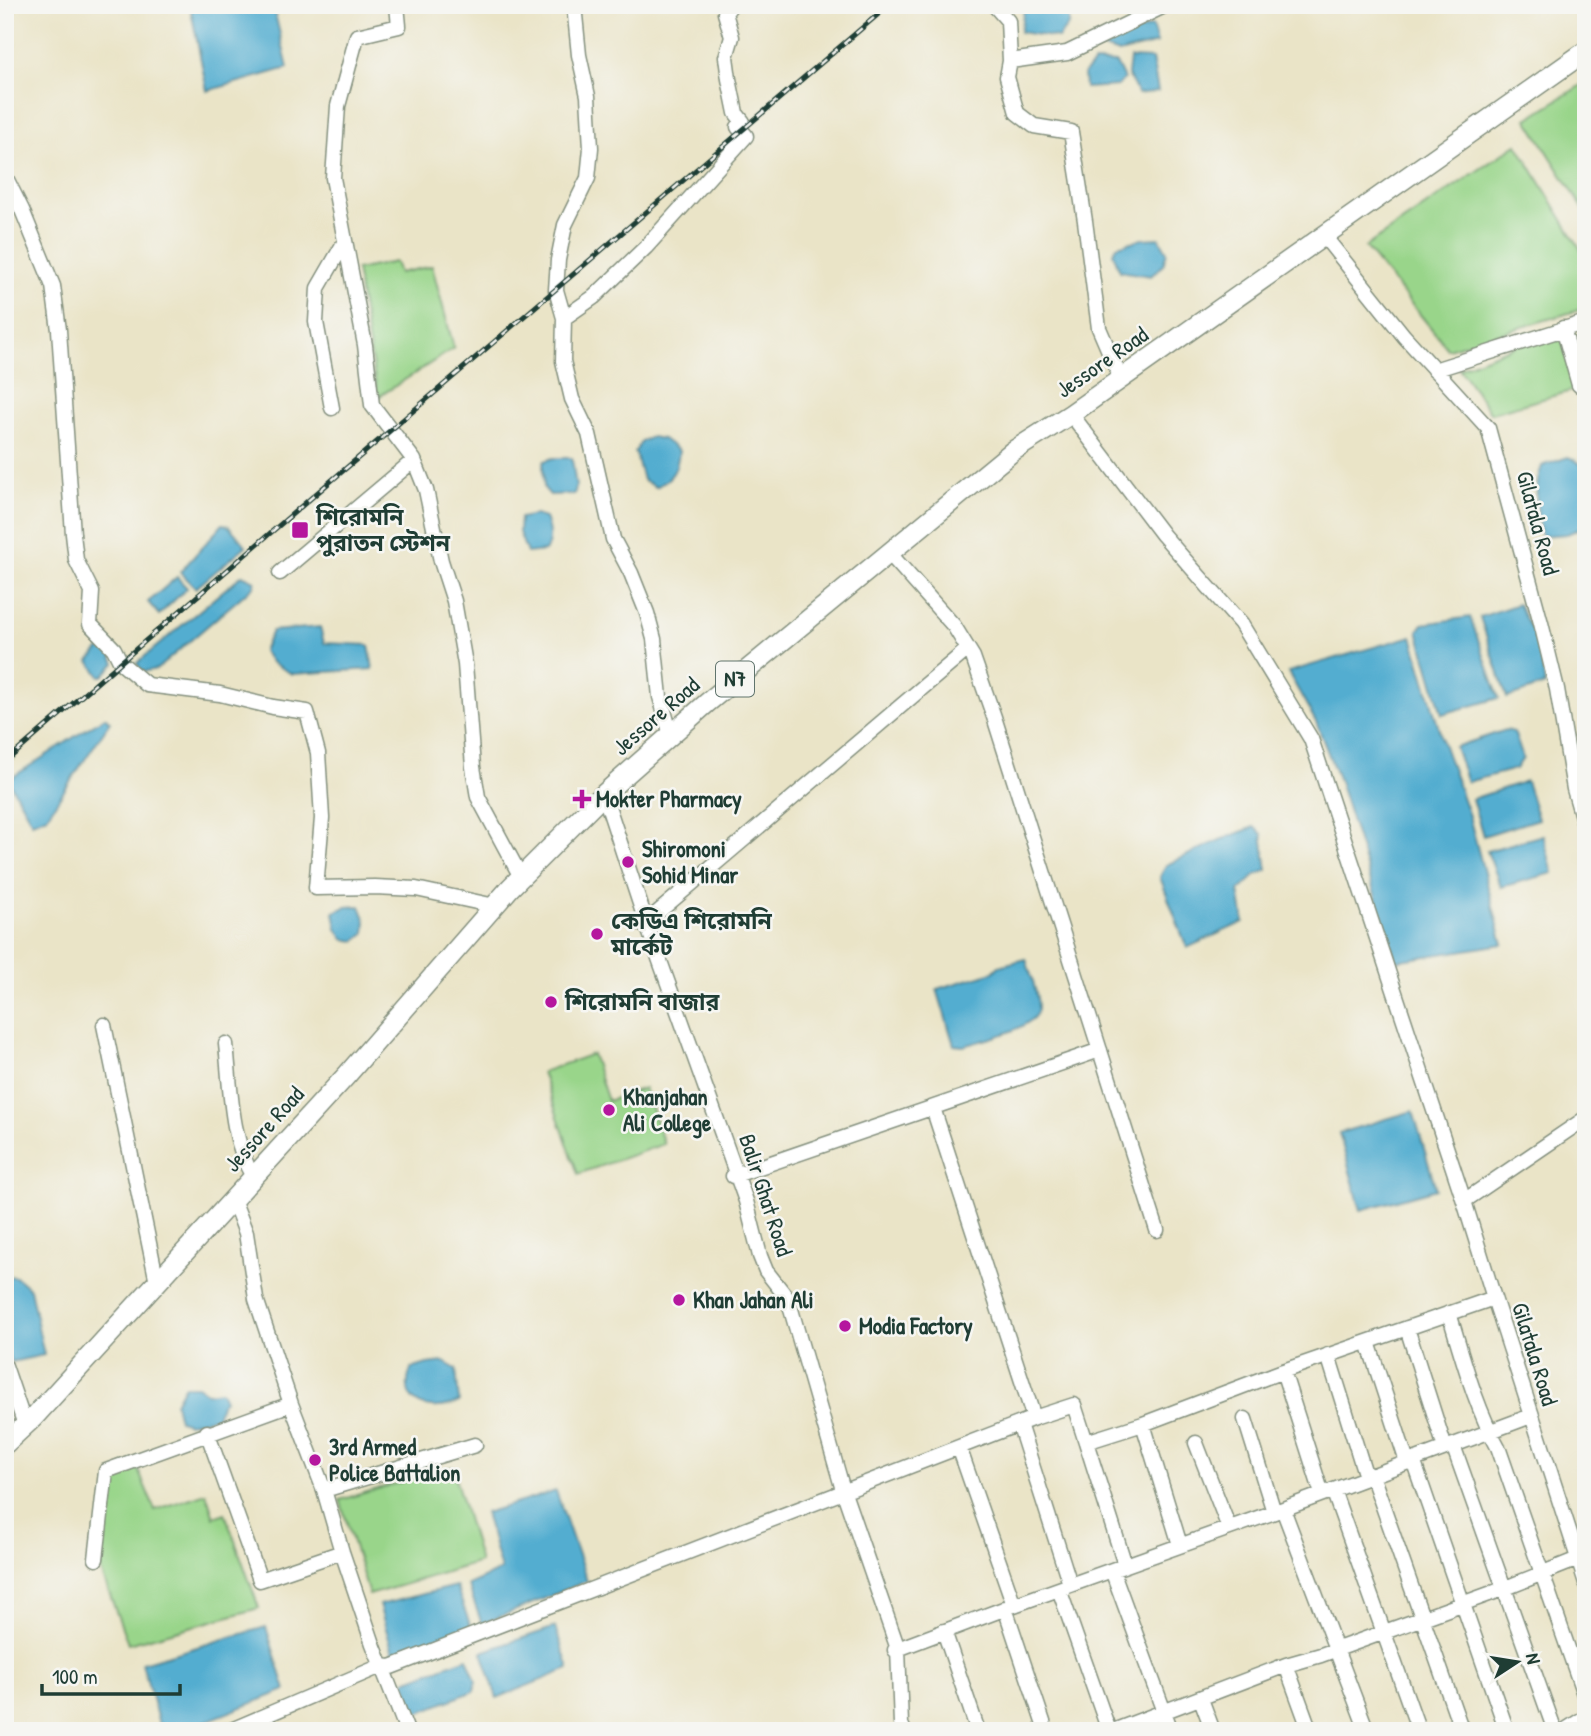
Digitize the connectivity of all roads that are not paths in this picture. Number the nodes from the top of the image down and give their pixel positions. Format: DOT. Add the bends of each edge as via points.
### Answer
graph roads {
  1 [pos="397,5"];
  2 [pos="574,5"];
  3 [pos="731,5"];
  4 [pos="994,5"];
  5 [pos="1166,5"];
  6 [pos="1586,51"];
  7 [pos="1010,61"];
  8 [pos="5,176"];
  9 [pos="1324,236"];
  10 [pos="344,243"];
  11 [pos="564,318"];
  12 [pos="1586,322"];
  13 [pos="1563,328"];
  14 [pos="1434,370"];
  15 [pos="1121,379"];
  16 [pos="1579,385"];
  17 [pos="332,408"];
  18 [pos="1071,414"];
  19 [pos="414,460"];
  20 [pos="889,553"];
  21 [pos="280,573"];
  22 [pos="968,649"];
  23 [pos="671,735"];
  24 [pos="603,795"];
  25 [pos="1586,831"];
  26 [pos="522,877"];
  27 [pos="495,905"];
  28 [pos="644,924"];
  29 [pos="104,1025"];
  30 [pos="226,1044"];
  31 [pos="1100,1050"];
  32 [pos="933,1108"];
  33 [pos="1586,1118"];
  34 [pos="735,1176"];
  35 [pos="253,1177"];
  36 [pos="233,1199"];
  37 [pos="1464,1200"];
  38 [pos="1157,1230"];
  39 [pos="157,1282"];
  40 [pos="1494,1298"];
  41 [pos="1449,1313"];
  42 [pos="1407,1328"];
  43 [pos="1367,1342"];
  44 [pos="1328,1355"];
  45 [pos="5,1366"];
  46 [pos="1283,1371"];
  47 [pos="291,1404"];
  48 [pos="1531,1416"];
  49 [pos="1034,1418"];
  50 [pos="1245,1419"];
  51 [pos="1019,1424"];
  52 [pos="1143,1424"];
  53 [pos="25,1425"];
  54 [pos="1489,1431"];
  55 [pos="207,1432"];
  56 [pos="1086,1443"];
  57 [pos="1196,1443"];
  58 [pos="5,1444"];
  59 [pos="475,1445"];
  60 [pos="959,1447"];
  61 [pos="1449,1447"];
  62 [pos="1410,1461"];
  63 [pos="1369,1476"];
  64 [pos="324,1490"];
  65 [pos="841,1491"];
  66 [pos="1327,1492"];
  67 [pos="1278,1511"];
  68 [pos="1229,1528"];
  69 [pos="1180,1545"];
  70 [pos="342,1552"];
  71 [pos="96,1559"];
  72 [pos="1578,1559"];
  73 [pos="1118,1567"];
  74 [pos="1543,1574"];
  75 [pos="1586,1583"];
  76 [pos="1065,1586"];
  77 [pos="1503,1589"];
  78 [pos="1461,1605"];
  79 [pos="1009,1607"];
  80 [pos="1424,1618"];
  81 [pos="944,1631"];
  82 [pos="1384,1633"];
  83 [pos="897,1649"];
  84 [pos="1336,1650"];
  85 [pos="1286,1665"];
  86 [pos="382,1666"];
  87 [pos="1201,1699"];
  88 [pos="1586,1700"];
  89 [pos="1165,1712"];
  90 [pos="1586,1717"];
  91 [pos="1563,1730"];
  92 [pos="229,1731"];
  93 [pos="407,1731"];
  94 [pos="901,1731"];
  95 [pos="978,1731"];
  96 [pos="1046,1731"];
  97 [pos="1111,1731"];
  98 [pos="1171,1731"];
  99 [pos="1213,1731"];
  100 [pos="1310,1731"];
  101 [pos="1367,1731"];
  102 [pos="1419,1731"];
  103 [pos="1462,1731"];
  104 [pos="1507,1731"];
  1 -- 10 [label="street" via="399,26 357,36 338,106 333,178"];
  2 -- 11 [label="street" via="591,148 588,178 565,225 558,260 556,290"];
  3 -- 11 [label="street" via="725,13 732,37 726,57 736,113 743,121 738,127 746,136 646,247 594,297"];
  4 -- 7 [label="street" via="1008,21"];
  5 -- 7 [label="street" via="1067,53"];
  6 -- 9 [label="highway, Jessore Road / N7"];
  7 -- 15 [label="street" via="1007,77 1017,113 1034,126 1071,132 1099,328"];
  8 -- 27 [label="street" via="53,286 74,547 92,592 90,624 121,663 147,685 307,712 318,753 322,818 316,888 416,889"];
  9 -- 14 [label="street, Gilatala Road"];
  9 -- 15 [label="highway, Jessore Road / N7"];
  10 -- 17 [label="street" via="318,288 316,322"];
  10 -- 19 [label="street" via="372,405"];
  11 -- 23 [label="street" via="563,360 572,399 589,434 613,539 647,613"];
  12 -- 13 [label="street"];
  13 -- 14 [label="street"];
  13 -- 16 [label="street"];
  14 -- 25 [label="street, Gilatala Road" via="1488,428 1541,623"];
  15 -- 18 [label="highway, Jessore Road / N7"];
  18 -- 20 [label="highway, Jessore Road / N7" via="1013,451"];
  18 -- 37 [label="street, Gilatala Road" via="1163,536 1241,624 1311,739"];
  19 -- 21 [label="street"];
  19 -- 26 [label="street" via="454,601 478,797"];
  20 -- 22 [label="street" via="954,626"];
  20 -- 23 [label="highway, Jessore Road / N7"];
  22 -- 28 [label="street"];
  22 -- 31 [label="street"];
  23 -- 24 [label="highway, Jessore Road / N7"];
  24 -- 26 [label="highway, Jessore Road / N7"];
  24 -- 28 [label="street, Balir Ghat Road"];
  26 -- 27 [label="highway, Jessore Road / N7"];
  27 -- 35 [label="highway, Jessore Road / N7"];
  28 -- 34 [label="street, Balir Ghat Road"];
  29 -- 39 [label="street"];
  30 -- 35 [label="street" via="236,1139"];
  31 -- 32 [label="street"];
  31 -- 38 [label="street"];
  32 -- 34 [label="street"];
  32 -- 49 [label="street"];
  33 -- 37 [label="street"];
  34 -- 65 [label="street, Balir Ghat Road" via="762,1273 785,1301"];
  35 -- 36 [label="highway, Jessore Road / N7"];
  36 -- 39 [label="highway, Jessore Road / N7"];
  36 -- 47 [label="street" via="246,1233 256,1299"];
  37 -- 40 [label="street, Gilatala Road"];
  39 -- 53 [label="highway, Jessore Road / N7"];
  40 -- 41 [label="street"];
  40 -- 48 [label="street, Gilatala Road"];
  41 -- 42 [label="street"];
  41 -- 54 [label="street"];
  42 -- 43 [label="street"];
  42 -- 61 [label="street"];
  43 -- 44 [label="street"];
  43 -- 62 [label="street"];
  44 -- 46 [label="street"];
  44 -- 63 [label="street"];
  45 -- 53 [label="street"];
  46 -- 52 [label="street"];
  46 -- 66 [label="street"];
  47 -- 55 [label="street"];
  47 -- 64 [label="street"];
  48 -- 54 [label="street"];
  48 -- 72 [label="street, Gilatala Road"];
  49 -- 51 [label="street"];
  49 -- 56 [label="street" via="1074,1405"];
  50 -- 67 [label="street"];
  51 -- 60 [label="street"];
  51 -- 76 [label="street"];
  52 -- 56 [label="street"];
  52 -- 69 [label="street"];
  53 -- 58 [label="highway, Jessore Road / N7"];
  54 -- 61 [label="street"];
  54 -- 74 [label="street"];
  55 -- 70 [label="street" via="260,1580"];
  55 -- 71 [label="street" via="106,1471"];
  56 -- 73 [label="street"];
  57 -- 68 [label="street"];
  59 -- 64 [label="street"];
  60 -- 65 [label="street"];
  60 -- 79 [label="street"];
  61 -- 62 [label="street"];
  61 -- 77 [label="street"];
  62 -- 63 [label="street"];
  62 -- 78 [label="street"];
  63 -- 66 [label="street"];
  63 -- 80 [label="street"];
  64 -- 70 [label="street"];
  65 -- 83 [label="street, Balir Ghat Road"];
  65 -- 86 [label="street" via="391,1667"];
  66 -- 67 [label="street"];
  66 -- 82 [label="street"];
  67 -- 68 [label="street"];
  67 -- 84 [label="street"];
  68 -- 69 [label="street"];
  69 -- 73 [label="street"];
  70 -- 86 [label="street"];
  72 -- 74 [label="street"];
  72 -- 75 [label="street, Gilatala Road"];
  73 -- 76 [label="street"];
  73 -- 89 [label="street"];
  74 -- 77 [label="street"];
  74 -- 88 [label="street"];
  76 -- 79 [label="street"];
  76 -- 97 [label="street"];
  77 -- 78 [label="street"];
  77 -- 91 [label="street"];
  78 -- 80 [label="street"];
  78 -- 104 [label="street"];
  79 -- 81 [label="street"];
  79 -- 96 [label="street"];
  80 -- 82 [label="street"];
  80 -- 103 [label="street"];
  81 -- 83 [label="street"];
  81 -- 95 [label="street"];
  82 -- 84 [label="street"];
  82 -- 102 [label="street"];
  83 -- 94 [label="street, Balir Ghat Road"];
  84 -- 85 [label="street"];
  84 -- 101 [label="street"];
  85 -- 87 [label="street"];
  85 -- 100 [label="street"];
  86 -- 92 [label="street"];
  86 -- 93 [label="street"];
  87 -- 89 [label="street"];
  87 -- 99 [label="street"];
  89 -- 97 [label="street"];
  89 -- 98 [label="street"];
  90 -- 91 [label="street"];
}
